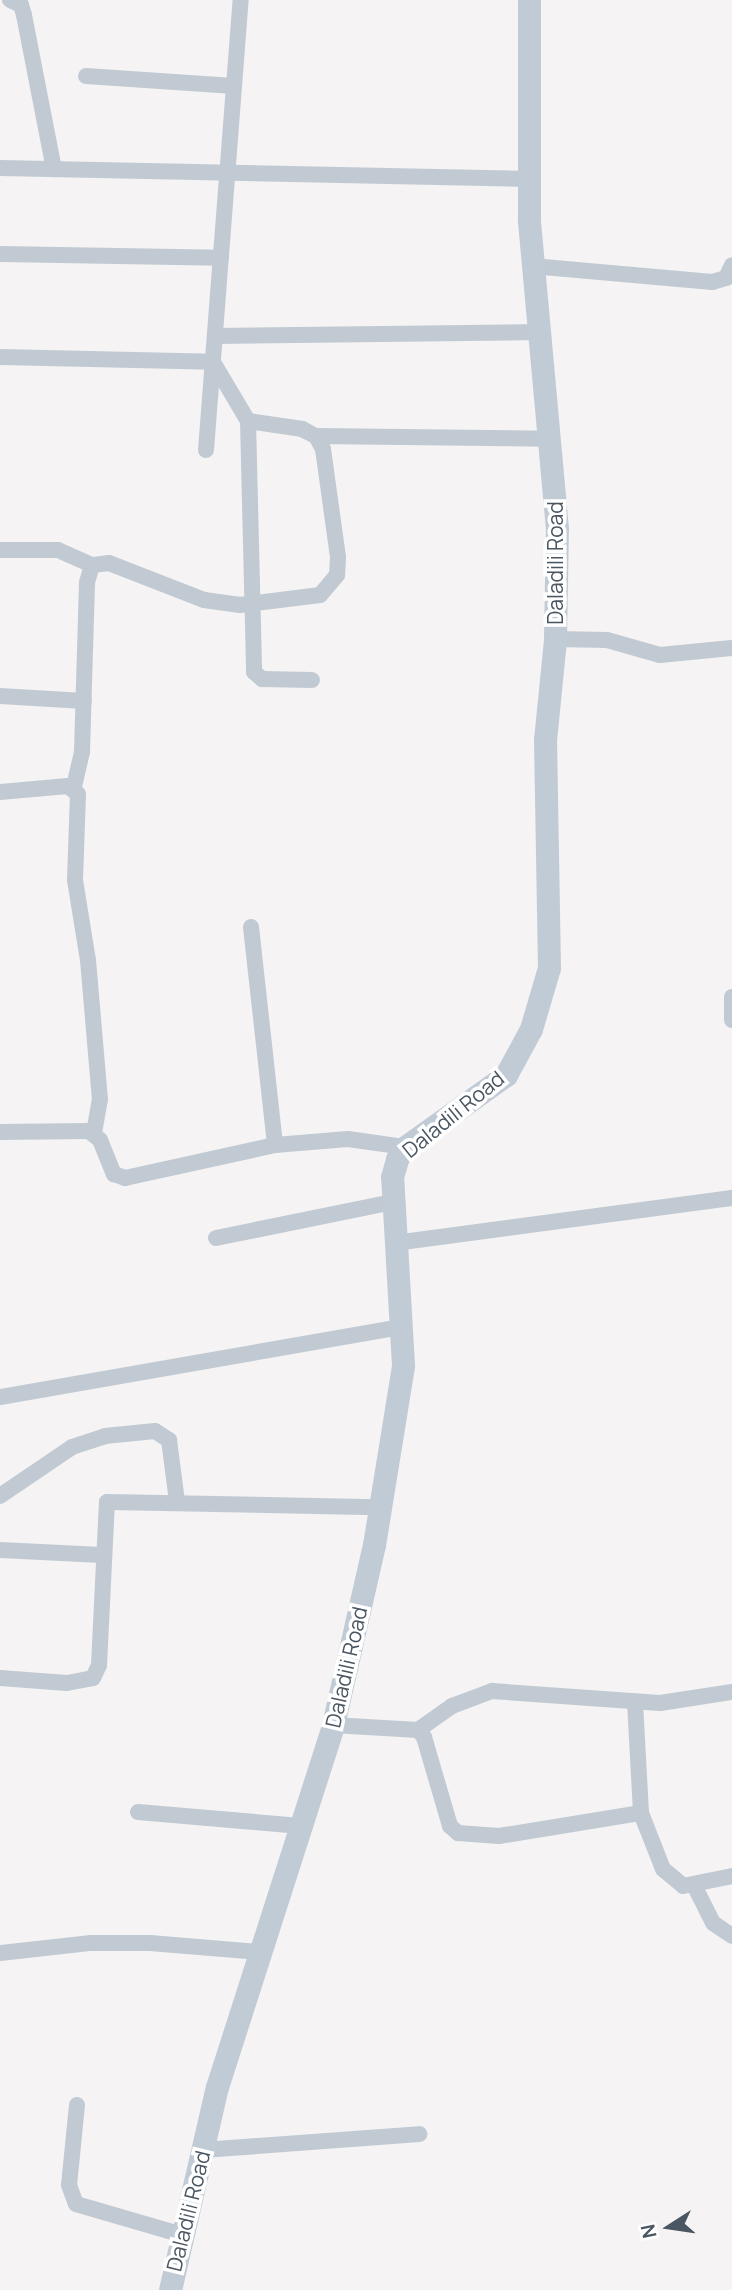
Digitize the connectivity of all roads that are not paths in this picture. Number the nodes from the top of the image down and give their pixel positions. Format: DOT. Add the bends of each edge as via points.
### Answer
graph roads {
  1 [pos="10,0"];
  2 [pos="241,0"];
  3 [pos="529,0"];
  4 [pos="86,76"];
  5 [pos="234,86"];
  6 [pos="0,168"];
  7 [pos="54,169"];
  8 [pos="227,171"];
  9 [pos="528,179"];
  10 [pos="0,254"];
  11 [pos="220,258"];
  12 [pos="732,265"];
  13 [pos="532,267"];
  14 [pos="539,332"];
  15 [pos="215,336"];
  16 [pos="0,357"];
  17 [pos="213,362"];
  18 [pos="248,421"];
  19 [pos="316,436"];
  20 [pos="551,439"];
  21 [pos="206,450"];
  22 [pos="0,550"];
  23 [pos="92,565"];
  24 [pos="249,604"];
  25 [pos="555,639"];
  26 [pos="732,648"];
  27 [pos="312,680"];
  28 [pos="0,696"];
  29 [pos="84,701"];
  30 [pos="74,788"];
  31 [pos="0,792"];
  32 [pos="251,927"];
  33 [pos="732,997"];
  34 [pos="732,1020"];
  35 [pos="0,1132"];
  36 [pos="94,1134"];
  37 [pos="275,1145"];
  38 [pos="405,1147"];
  39 [pos="732,1198"];
  40 [pos="393,1202"];
  41 [pos="216,1238"];
  42 [pos="395,1243"];
  43 [pos="403,1327"];
  44 [pos="0,1397"];
  45 [pos="0,1496"];
  46 [pos="177,1502"];
  47 [pos="378,1507"];
  48 [pos="0,1550"];
  49 [pos="102,1555"];
  50 [pos="0,1678"];
  51 [pos="732,1692"];
  52 [pos="635,1702"];
  53 [pos="333,1725"];
  54 [pos="418,1730"];
  55 [pos="138,1812"];
  56 [pos="641,1813"];
  57 [pos="300,1826"];
  58 [pos="732,1876"];
  59 [pos="695,1887"];
  60 [pos="732,1936"];
  61 [pos="259,1952"];
  62 [pos="0,1953"];
  63 [pos="77,2105"];
  64 [pos="419,2134"];
  65 [pos="203,2150"];
  66 [pos="183,2235"];
  67 [pos="170,2290"];
  1 -- 7 [label="street" via="21,5 24,15"];
  2 -- 5 [label="street"];
  3 -- 9 [label="main road, Daladili Road"];
  4 -- 5 [label="street"];
  5 -- 8 [label="street"];
  6 -- 7 [label="street"];
  7 -- 8 [label="street"];
  8 -- 9 [label="street"];
  8 -- 11 [label="street"];
  9 -- 13 [label="main road, Daladili Road"];
  10 -- 11 [label="street"];
  11 -- 15 [label="street"];
  12 -- 13 [label="street" via="726,278 712,282"];
  13 -- 14 [label="main road, Daladili Road"];
  14 -- 15 [label="street"];
  14 -- 20 [label="main road, Daladili Road"];
  15 -- 17 [label="street"];
  16 -- 17 [label="street"];
  17 -- 18 [label="street"];
  17 -- 21 [label="street"];
  18 -- 19 [label="street"];
  18 -- 24 [label="street"];
  19 -- 20 [label="street"];
  19 -- 24 [label="street" via="323,449 337,575 326,590 306,599"];
  20 -- 25 [label="main road, Daladili Road" via="557,529"];
  22 -- 23 [label="street" via="58,550"];
  23 -- 24 [label="street" via="109,563 204,600"];
  23 -- 29 [label="street" via="87,583"];
  24 -- 27 [label="street" via="252,665 257,677"];
  25 -- 26 [label="street" via="607,640 660,655"];
  25 -- 38 [label="main road, Daladili Road" via="544,740 550,934 542,1001 506,1075"];
  28 -- 29 [label="street"];
  29 -- 30 [label="street" via="82,752"];
  30 -- 31 [label="street"];
  30 -- 36 [label="street" via="79,805 75,880 88,960 100,1099"];
  32 -- 37 [label="street"];
  33 -- 34 [label="street"];
  35 -- 36 [label="street"];
  36 -- 37 [label="street" via="119,1178"];
  37 -- 38 [label="street" via="348,1139"];
  38 -- 40 [label="main road, Daladili Road" via="392,1177"];
  39 -- 42 [label="street"];
  40 -- 41 [label="street"];
  40 -- 42 [label="main road, Daladili Road"];
  42 -- 43 [label="main road, Daladili Road"];
  43 -- 44 [label="street"];
  43 -- 47 [label="main road, Daladili Road" via="403,1365"];
  45 -- 46 [label="street" via="72,1447 106,1436 155,1431 169,1440"];
  46 -- 47 [label="street"];
  46 -- 49 [label="street" via="107,1502"];
  47 -- 53 [label="main road, Daladili Road" via="374,1545"];
  48 -- 49 [label="street"];
  49 -- 50 [label="street" via="99,1665 93,1678 66,1683"];
  51 -- 52 [label="street" via="684,1702"];
  52 -- 54 [label="street" via="492,1691 452,1706"];
  52 -- 56 [label="street"];
  53 -- 54 [label="street"];
  53 -- 57 [label="main road, Daladili Road"];
  54 -- 56 [label="street" via="450,1826 458,1833 499,1836"];
  55 -- 57 [label="street"];
  56 -- 59 [label="street" via="663,1869 682,1886"];
  57 -- 61 [label="main road, Daladili Road"];
  58 -- 59 [label="street"];
  59 -- 60 [label="street" via="713,1923"];
  61 -- 62 [label="street" via="126,1943"];
  61 -- 65 [label="main road, Daladili Road" via="217,2087"];
  63 -- 66 [label="street" via="69,2185 76,2204"];
  64 -- 65 [label="street"];
  65 -- 66 [label="main road, Daladili Road"];
  66 -- 67 [label="main road, Daladili Road"];
}
